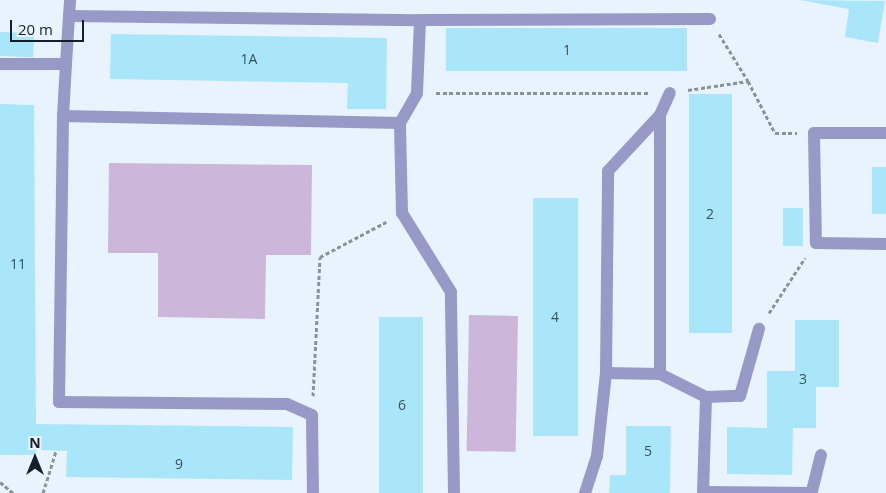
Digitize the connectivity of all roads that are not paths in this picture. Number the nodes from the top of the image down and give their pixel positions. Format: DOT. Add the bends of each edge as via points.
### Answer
graph roads {
  1 [pos="70,0"];
  2 [pos="69,16"];
  3 [pos="710,19"];
  4 [pos="420,20"];
  5 [pos="0,64"];
  6 [pos="66,64"];
  7 [pos="670,93"];
  8 [pos="660,115"];
  9 [pos="63,116"];
  10 [pos="400,123"];
  11 [pos="886,133"];
  12 [pos="886,244"];
  13 [pos="759,329"];
  14 [pos="606,373"];
  15 [pos="660,374"];
  16 [pos="706,398"];
  17 [pos="821,455"];
  18 [pos="704,492"];
  19 [pos="812,492"];
  20 [pos="313,493"];
  21 [pos="454,493"];
  22 [pos="585,493"];
  1 -- 2 [label="lane"];
  2 -- 4 [label="lane"];
  2 -- 6 [label="lane"];
  3 -- 4 [label="lane"];
  4 -- 10 [label="lane" via="418,93"];
  5 -- 6 [label="lane"];
  6 -- 9 [label="lane"];
  7 -- 8 [label="lane"];
  8 -- 14 [label="lane" via="608,171"];
  8 -- 15 [label="lane"];
  9 -- 10 [label="lane"];
  9 -- 20 [label="lane" via="59,402 287,404 312,415"];
  10 -- 21 [label="lane" via="402,213 452,292"];
  11 -- 12 [label="lane" via="814,133 816,243"];
  13 -- 16 [label="lane" via="740,396"];
  14 -- 15 [label="lane"];
  14 -- 22 [label="lane" via="596,456"];
  15 -- 16 [label="lane"];
  16 -- 18 [label="lane"];
  17 -- 19 [label="lane"];
  18 -- 19 [label="lane"];
}
